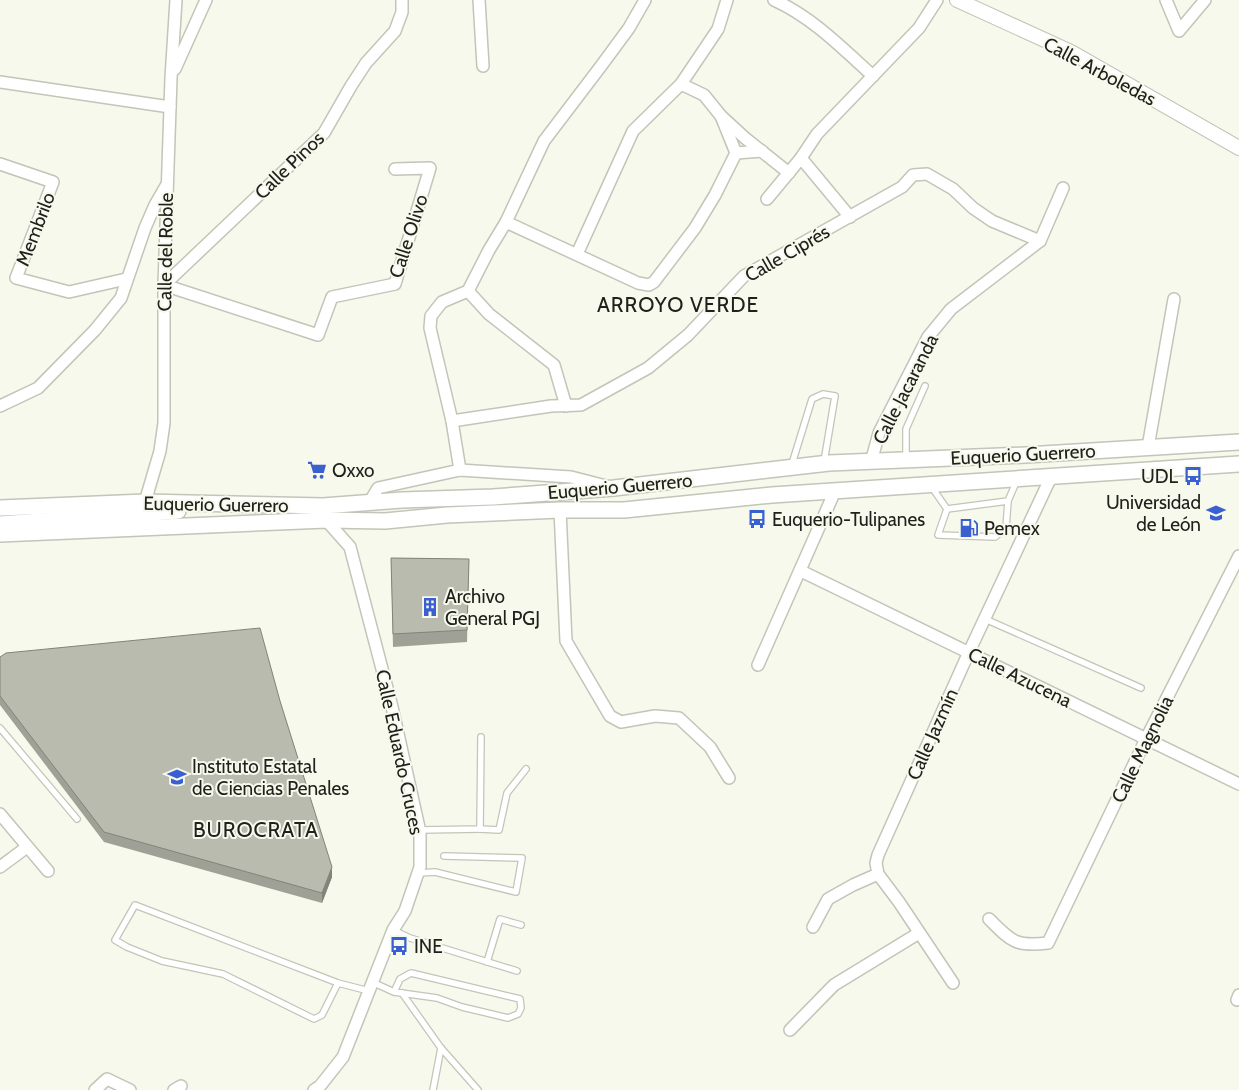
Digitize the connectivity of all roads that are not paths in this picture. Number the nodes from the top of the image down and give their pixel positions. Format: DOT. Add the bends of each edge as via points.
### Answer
graph roads {
  1 [pos="176,0"];
  2 [pos="206,0"];
  3 [pos="402,0"];
  4 [pos="479,0"];
  5 [pos="645,0"];
  6 [pos="727,0"];
  7 [pos="774,0"];
  8 [pos="937,0"];
  9 [pos="957,0"];
  10 [pos="1166,0"];
  11 [pos="1204,0"];
  12 [pos="483,66"];
  13 [pos="873,76"];
  14 [pos="171,78"];
  15 [pos="0,82"];
  16 [pos="681,84"];
  17 [pos="170,107"];
  18 [pos="721,116"];
  19 [pos="1239,148"];
  20 [pos="762,151"];
  21 [pos="736,153"];
  22 [pos="801,158"];
  23 [pos="0,164"];
  24 [pos="395,169"];
  25 [pos="789,172"];
  26 [pos="167,185"];
  27 [pos="1063,188"];
  28 [pos="767,199"];
  29 [pos="850,217"];
  30 [pos="506,222"];
  31 [pos="1040,242"];
  32 [pos="577,254"];
  33 [pos="126,279"];
  34 [pos="164,285"];
  35 [pos="468,290"];
  36 [pos="1174,299"];
  37 [pos="925,386"];
  38 [pos="0,406"];
  39 [pos="566,406"];
  40 [pos="452,421"];
  41 [pos="1239,442"];
  42 [pos="1148,447"];
  43 [pos="906,460"];
  44 [pos="871,462"];
  45 [pos="824,464"];
  46 [pos="1239,464"];
  47 [pos="791,468"];
  48 [pos="460,470"];
  49 [pos="1051,476"];
  50 [pos="1018,478"];
  51 [pos="930,484"];
  52 [pos="614,488"];
  53 [pos="835,491"];
  54 [pos="1008,501"];
  55 [pos="145,502"];
  56 [pos="369,503"];
  57 [pos="219,504"];
  58 [pos="0,508"];
  59 [pos="947,509"];
  60 [pos="560,510"];
  61 [pos="326,520"];
  62 [pos="0,524"];
  63 [pos="0,534"];
  64 [pos="1239,556"];
  65 [pos="801,571"];
  66 [pos="985,619"];
  67 [pos="969,652"];
  68 [pos="758,666"];
  69 [pos="1141,688"];
  70 [pos="0,728"];
  71 [pos="481,737"];
  72 [pos="1146,738"];
  73 [pos="526,769"];
  74 [pos="729,778"];
  75 [pos="1239,784"];
  76 [pos="0,814"];
  77 [pos="77,819"];
  78 [pos="480,829"];
  79 [pos="420,830"];
  80 [pos="26,847"];
  81 [pos="444,856"];
  82 [pos="0,867"];
  83 [pos="48,871"];
  84 [pos="418,873"];
  85 [pos="878,874"];
  86 [pos="989,919"];
  87 [pos="521,925"];
  88 [pos="813,927"];
  89 [pos="393,930"];
  90 [pos="918,933"];
  91 [pos="487,962"];
  92 [pos="517,971"];
  93 [pos="338,983"];
  94 [pos="953,983"];
  95 [pos="371,986"];
  96 [pos="394,992"];
  97 [pos="402,993"];
  98 [pos="790,1030"];
  99 [pos="441,1048"];
  100 [pos="94,1090"];
  101 [pos="130,1090"];
  102 [pos="314,1090"];
  103 [pos="433,1090"];
  104 [pos="478,1090"];
  1 -- 14 [label="street, Calle del Roble"];
  2 -- 14 [label="street"];
  3 -- 34 [label="street, Calle Pinos" via="402,12 395,31 366,63 324,133"];
  4 -- 12 [label="street"];
  5 -- 30 [label="street" via="629,28 544,140"];
  6 -- 16 [label="street" via="718,29"];
  7 -- 13 [label="street" via="792,8 823,31"];
  8 -- 13 [label="street" via="919,28"];
  9 -- 19 [label="street, Calle Arboledas" via="1071,52"];
  10 -- 11 [label="street" via="1179,31"];
  13 -- 22 [label="street" via="817,134"];
  14 -- 17 [label="street, Calle del Roble"];
  15 -- 17 [label="street"];
  16 -- 18 [label="street" via="704,95"];
  16 -- 32 [label="street" via="633,131"];
  17 -- 26 [label="street, Calle del Roble"];
  18 -- 20 [label="street"];
  18 -- 21 [label="street"];
  20 -- 21 [label="street"];
  20 -- 25 [label="street"];
  21 -- 32 [label="street" via="694,228 648,286"];
  22 -- 25 [label="street"];
  22 -- 29 [label="street"];
  23 -- 33 [label="street, Membrilo" via="53,182 16,278 69,292"];
  24 -- 34 [label="street, Calle Olivo" via="430,168 394,284 332,297 318,335"];
  25 -- 28 [label="street"];
  26 -- 33 [label="street" via="144,228"];
  26 -- 34 [label="street, Calle del Roble"];
  27 -- 31 [label="street"];
  29 -- 31 [label="street, Calle Ciprés" via="902,187 913,175 927,174 953,188 972,208 992,221"];
  29 -- 39 [label="street, Calle Ciprés" via="744,276 688,334 648,368 581,405"];
  30 -- 32 [label="street"];
  30 -- 35 [label="street"];
  31 -- 44 [label="street, Calle Jacaranda" via="951,309 928,337 880,433"];
  33 -- 38 [label="street" via="121,298 70,356 38,388"];
  34 -- 55 [label="street, Calle del Roble" via="164,423 160,451"];
  35 -- 39 [label="street" via="490,314 554,365"];
  35 -- 40 [label="street" via="442,302 431,316 430,328"];
  36 -- 42 [label="street"];
  37 -- 43 [label="lane" via="906,429"];
  39 -- 40 [label="street, Calle Ciprés"];
  40 -- 48 [label="street"];
  41 -- 42 [label="main road, Euquerio Guerrero"];
  42 -- 43 [label="main road, Euquerio Guerrero"];
  43 -- 44 [label="main road, Euquerio Guerrero"];
  44 -- 45 [label="main road, Euquerio Guerrero"];
  45 -- 47 [label="main road, Euquerio Guerrero"];
  45 -- 47 [label="lane" via="835,396 823,394 812,398"];
  46 -- 49 [label="main road, Euquerio Guerrero"];
  47 -- 52 [label="main road, Euquerio Guerrero"];
  48 -- 52 [label="street" via="571,477"];
  48 -- 56 [label="street" via="378,488"];
  49 -- 50 [label="main road, Euquerio Guerrero"];
  49 -- 66 [label="street, Calle Jazmín"];
  50 -- 51 [label="main road, Euquerio Guerrero"];
  50 -- 54 [label="lane"];
  51 -- 53 [label="main road, Euquerio Guerrero"];
  51 -- 59 [label="lane"];
  52 -- 56 [label="main road, Euquerio Guerrero"];
  53 -- 60 [label="main road, Euquerio Guerrero" via="624,510"];
  53 -- 65 [label="street"];
  54 -- 59 [label="lane"];
  54 -- 59 [label="lane" via="1006,528 994,537 938,535"];
  55 -- 57 [label="main road, Euquerio Guerrero"];
  55 -- 58 [label="main road, Euquerio Guerrero"];
  56 -- 57 [label="main road, Euquerio Guerrero" via="323,506"];
  57 -- 62 [label="main road" via="171,512"];
  60 -- 61 [label="main road, Euquerio Guerrero" via="385,521"];
  60 -- 74 [label="street" via="566,641 610,716 621,722 655,716 679,718 710,747"];
  61 -- 63 [label="main road, Euquerio Guerrero"];
  61 -- 79 [label="street, Calle Eduardo Cruces" via="350,547"];
  64 -- 72 [label="street, Calle Magnolia"];
  65 -- 67 [label="street, Calle Azucena"];
  65 -- 68 [label="street"];
  66 -- 67 [label="street, Calle Jazmín"];
  66 -- 69 [label="lane"];
  67 -- 72 [label="street, Calle Azucena"];
  67 -- 85 [label="street, Calle Jazmín" via="878,855"];
  70 -- 77 [label="lane"];
  71 -- 78 [label="lane"];
  72 -- 75 [label="street, Calle Azucena"];
  72 -- 86 [label="street, Calle Magnolia" via="1048,943 1018,944"];
  73 -- 78 [label="lane" via="507,794 499,830"];
  76 -- 80 [label="street"];
  78 -- 79 [label="lane"];
  79 -- 84 [label="street, Calle Eduardo Cruces"];
  80 -- 82 [label="street"];
  80 -- 83 [label="street"];
  81 -- 84 [label="lane" via="522,858 516,892 435,872"];
  84 -- 89 [label="street, Calle Eduardo Cruces" via="405,911"];
  85 -- 88 [label="street" via="828,899"];
  85 -- 90 [label="street"];
  87 -- 91 [label="lane" via="500,919"];
  89 -- 91 [label="lane"];
  89 -- 95 [label="street, Calle Eduardo Cruces"];
  90 -- 94 [label="street"];
  90 -- 98 [label="street" via="834,985"];
  91 -- 92 [label="lane"];
  93 -- 93 [label="lane" via="322,1015 314,1019 223,974 162,961 115,940 135,905"];
  93 -- 95 [label="lane"];
  95 -- 96 [label="lane"];
  95 -- 102 [label="street, Calle Eduardo Cruces" via="343,1057"];
  96 -- 97 [label="lane"];
  96 -- 97 [label="lane" via="400,979 411,973 520,999 521,1008 518,1014 508,1018 437,998"];
  97 -- 99 [label="lane"];
  99 -- 103 [label="lane"];
  99 -- 104 [label="lane"];
  100 -- 101 [label="street" via="107,1080"];
}
